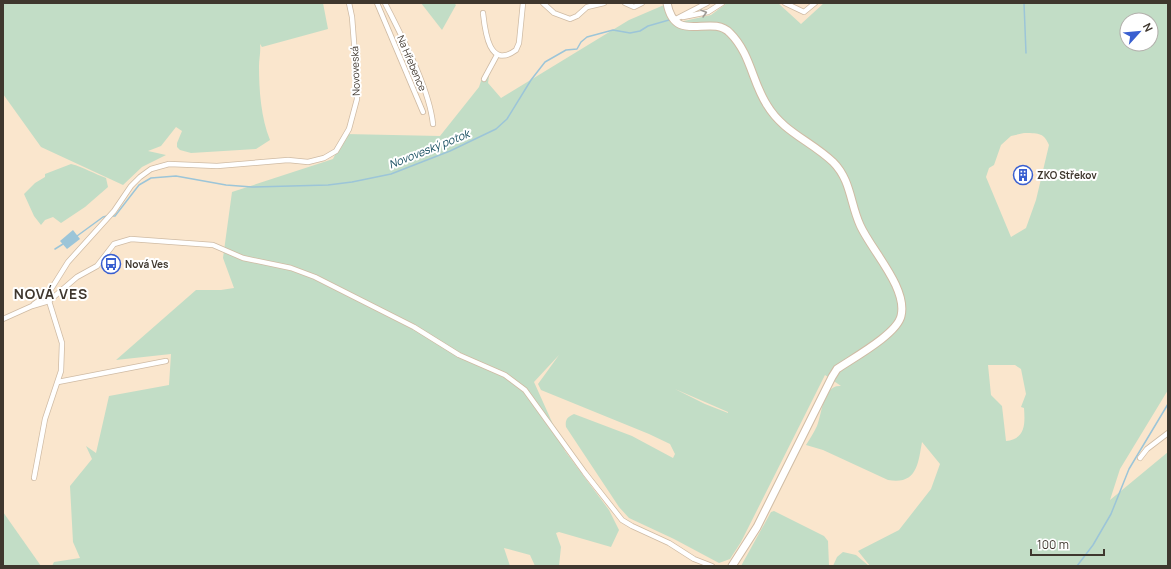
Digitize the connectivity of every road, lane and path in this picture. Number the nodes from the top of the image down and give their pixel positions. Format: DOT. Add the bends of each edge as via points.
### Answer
graph roads {
  1 [pos="349,3"];
  2 [pos="377,3"];
  3 [pos="385,3"];
  4 [pos="523,3"];
  5 [pos="543,3"];
  6 [pos="604,3"];
  7 [pos="625,3"];
  8 [pos="642,3"];
  9 [pos="667,3"];
  10 [pos="707,3"];
  11 [pos="722,3"];
  12 [pos="785,3"];
  13 [pos="815,3"];
  14 [pos="483,13"];
  15 [pos="683,17"];
  16 [pos="674,20"];
  17 [pos="497,55"];
  18 [pos="484,79"];
  19 [pos="423,112"];
  20 [pos="433,124"];
  21 [pos="49,301"];
  22 [pos="32,306"];
  23 [pos="3,319"];
  24 [pos="166,361"];
  25 [pos="58,382"];
  26 [pos="1168,433"];
  27 [pos="1140,458"];
  28 [pos="34,478"];
  29 [pos="712,566"];
  30 [pos="732,566"];
  1 -- 22 [label="street, Novoveská" via="356,60 357,99 349,129 336,151 324,158 308,162 288,160 217,166 169,164 151,169 131,186 114,211 68,262 48,294"];
  2 -- 19 [label="street, Na Hřebence"];
  3 -- 20 [label="street, Na Hřebence" via="422,83 432,110"];
  4 -- 17 [label="street" via="516,50 506,55"];
  5 -- 6 [label="street" via="554,13 570,19 587,7"];
  7 -- 8 [label="street" via="634,7"];
  9 -- 16 [label="street"];
  10 -- 15 [label="street"];
  15 -- 11 [label="street, one-way" via="708,12"];
  12 -- 13 [label="street" via="804,12"];
  14 -- 17 [label="street" via="488,43"];
  15 -- 16 [label="street"];
  16 -- 30 [label="street" via="685,26 718,26 730,32 752,68 762,97 772,112 788,130 824,155 839,169 850,190 860,224 899,292 902,307 901,317 892,331 837,369 757,527"];
  17 -- 18 [label="street"];
  21 -- 22 [label="street"];
  21 -- 25 [label="street" via="62,343"];
  21 -- 29 [label="street" via="77,277 97,266 114,244 131,239 213,245 244,258 283,266 315,277 414,327 459,355 505,374 529,394 622,520"];
  22 -- 23 [label="street"];
  24 -- 25 [label="street"];
  25 -- 28 [label="street" via="45,419"];
  26 -- 27 [label="street" via="1147,449"];
}
